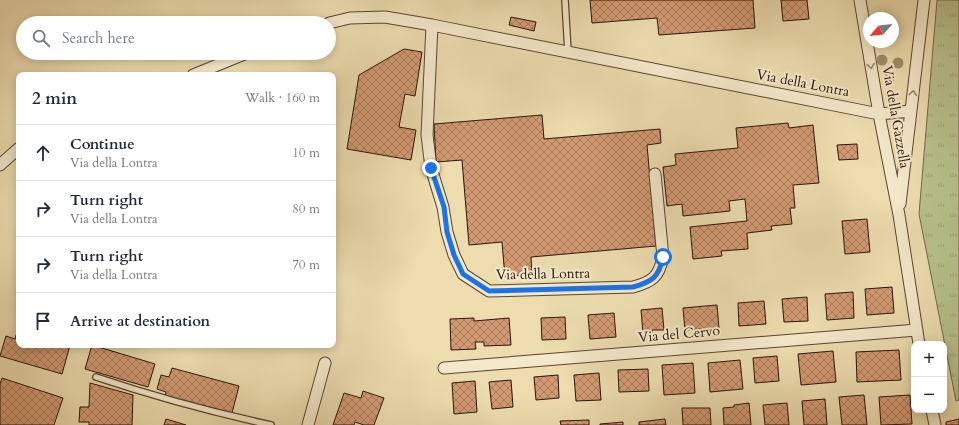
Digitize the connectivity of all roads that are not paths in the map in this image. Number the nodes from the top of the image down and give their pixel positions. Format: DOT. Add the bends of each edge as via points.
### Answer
graph roads {
  1 [pos="565,0"];
  2 [pos="860,0"];
  3 [pos="924,0"];
  4 [pos="336,21"];
  5 [pos="432,25"];
  6 [pos="568,52"];
  7 [pos="230,60"];
  8 [pos="200,72"];
  9 [pos="911,111"];
  10 [pos="878,114"];
  11 [pos="16,151"];
  12 [pos="0,165"];
  13 [pos="655,174"];
  14 [pos="899,215"];
  15 [pos="917,330"];
  16 [pos="919,341"];
  17 [pos="325,363"];
  18 [pos="444,368"];
  19 [pos="96,377"];
  20 [pos="933,413"];
  21 [pos="271,425"];
  22 [pos="308,425"];
  23 [pos="935,425"];
  1 -- 6 [label="lane"];
  2 -- 10 [label="street, Via della Gazzella, one-way"];
  9 -- 3 [label="street, Via della Gazzella, one-way"];
  4 -- 5 [label="street, Via della Lontra" via="350,18 385,17"];
  5 -- 6 [label="street, Via della Lontra"];
  5 -- 13 [label="street, Via della Lontra" via="427,135 431,168 444,207 447,232 463,274 489,291 633,287 645,284 655,278 663,257"];
  6 -- 10 [label="street, Via della Lontra"];
  7 -- 8 [label="street"];
  9 -- 10 [label="street, Via della Lontra"];
  9 -- 14 [label="street, Via della Gazzella"];
  10 -- 14 [label="street, Via della Gazzella"];
  11 -- 12 [label="street"];
  14 -- 15 [label="street, Via della Gazzella"];
  15 -- 16 [label="street, Via della Gazzella"];
  15 -- 18 [label="street, Via del Cervo"];
  17 -- 22 [label="street"];
  19 -- 21 [label="lane" via="228,416"];
  20 -- 23 [label="street"];
}
